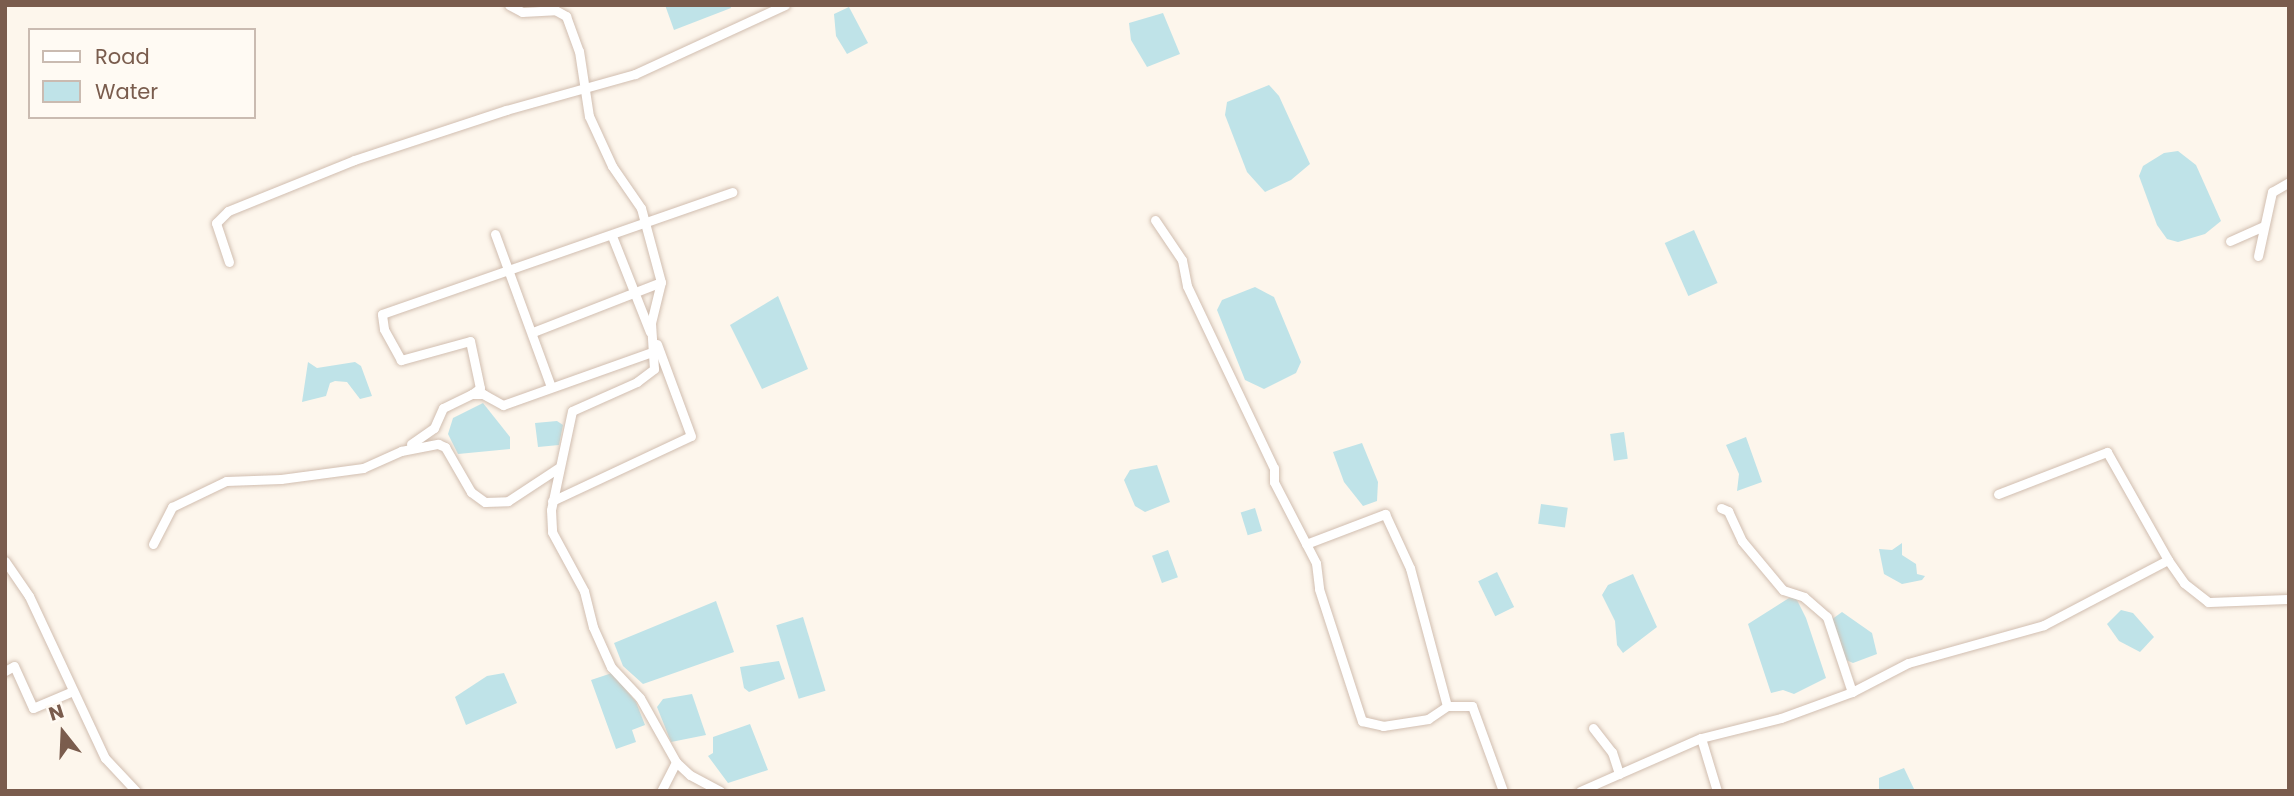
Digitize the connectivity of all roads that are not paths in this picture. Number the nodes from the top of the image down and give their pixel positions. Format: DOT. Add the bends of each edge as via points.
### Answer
graph roads {
  1 [pos="509,5"];
  2 [pos="785,5"];
  3 [pos="547,8"];
  4 [pos="587,87"];
  5 [pos="2289,182"];
  6 [pos="732,192"];
  7 [pos="1155,220"];
  8 [pos="645,225"];
  9 [pos="2263,226"];
  10 [pos="495,234"];
  11 [pos="612,236"];
  12 [pos="2230,241"];
  13 [pos="2258,256"];
  14 [pos="229,262"];
  15 [pos="507,271"];
  16 [pos="661,282"];
  17 [pos="633,294"];
  18 [pos="533,332"];
  19 [pos="653,338"];
  20 [pos="656,351"];
  21 [pos="551,387"];
  22 [pos="472,394"];
  23 [pos="401,450"];
  24 [pos="558,468"];
  25 [pos="1998,494"];
  26 [pos="552,501"];
  27 [pos="1721,508"];
  28 [pos="153,544"];
  29 [pos="1306,544"];
  30 [pos="2168,560"];
  31 [pos="5,561"];
  32 [pos="2289,599"];
  33 [pos="5,671"];
  34 [pos="73,691"];
  35 [pos="1852,692"];
  36 [pos="1447,706"];
  37 [pos="1593,728"];
  38 [pos="1701,737"];
  39 [pos="676,762"];
  40 [pos="1619,774"];
  41 [pos="136,791"];
  42 [pos="661,791"];
  43 [pos="720,791"];
  44 [pos="1503,791"];
  45 [pos="1580,791"];
  46 [pos="1717,791"];
  1 -- 3 [label="street" via="522,12"];
  2 -- 4 [label="street" via="657,66"];
  3 -- 4 [label="street" via="566,16"];
  4 -- 8 [label="street" via="589,117"];
  4 -- 14 [label="street" via="343,164 228,211 216,223"];
  5 -- 9 [label="street" via="2272,192"];
  6 -- 8 [label="street"];
  7 -- 29 [label="street" via="1182,260 1187,286"];
  8 -- 11 [label="street"];
  8 -- 16 [label="street"];
  9 -- 12 [label="street"];
  9 -- 13 [label="street"];
  10 -- 15 [label="street" via="503,247"];
  11 -- 15 [label="street"];
  11 -- 17 [label="street"];
  15 -- 18 [label="street"];
  15 -- 22 [label="street" via="382,314 383,329 401,360 470,341 480,388"];
  16 -- 17 [label="street"];
  16 -- 19 [label="street" via="651,323"];
  17 -- 18 [label="street"];
  17 -- 19 [label="street"];
  18 -- 21 [label="street"];
  19 -- 20 [label="street"];
  19 -- 26 [label="street" via="680,396 691,436"];
  20 -- 21 [label="street"];
  20 -- 24 [label="street" via="654,369 637,382 572,411 565,457"];
  21 -- 22 [label="street" via="503,405"];
  22 -- 23 [label="street" via="443,408 434,428"];
  23 -- 24 [label="street" via="428,443 445,447 471,492 485,502 508,501"];
  23 -- 28 [label="street" via="363,468 226,481 172,508"];
  24 -- 26 [label="street"];
  25 -- 30 [label="street" via="2107,452"];
  26 -- 39 [label="street" via="552,532 584,592 611,667 640,698"];
  27 -- 35 [label="street" via="1728,511 1742,541 1783,590 1804,597 1827,617"];
  29 -- 36 [label="street" via="1316,563 1319,589 1362,721 1383,726 1428,719"];
  29 -- 36 [label="street" via="1385,514 1409,568"];
  30 -- 32 [label="street" via="2184,583 2208,602"];
  30 -- 35 [label="street" via="2044,625 1908,663"];
  31 -- 34 [label="street" via="25,589"];
  33 -- 34 [label="street" via="14,666 28,706 33,708"];
  34 -- 41 [label="street" via="105,758"];
  35 -- 38 [label="street" via="1781,718"];
  36 -- 44 [label="street" via="1472,706"];
  37 -- 40 [label="street" via="1612,752"];
  38 -- 40 [label="street"];
  38 -- 46 [label="street"];
  39 -- 42 [label="street"];
  39 -- 43 [label="street"];
  40 -- 45 [label="street"];
}
